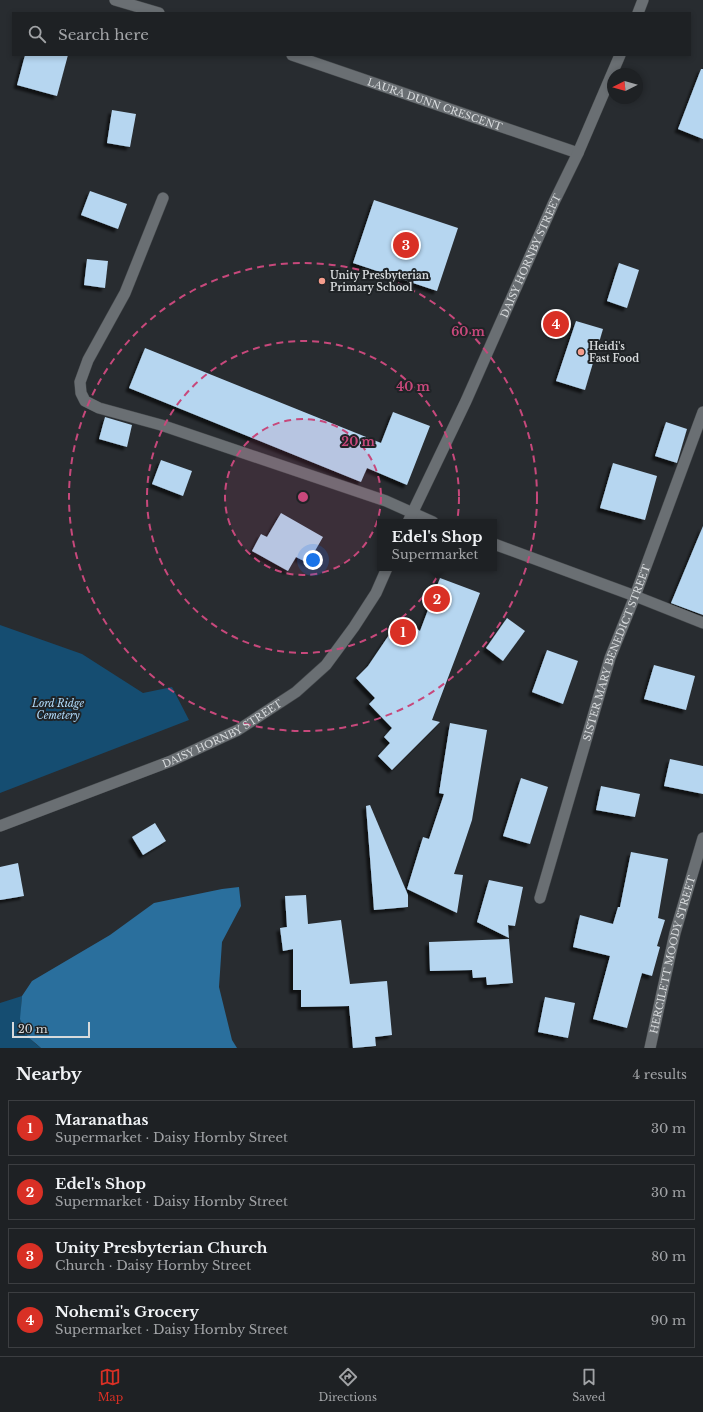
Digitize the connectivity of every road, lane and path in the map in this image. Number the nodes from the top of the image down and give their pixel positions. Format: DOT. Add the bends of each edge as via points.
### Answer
graph roads {
  1 [pos="115,0"];
  2 [pos="643,0"];
  3 [pos="156,12"];
  4 [pos="638,12"];
  5 [pos="295,56"];
  6 [pos="620,56"];
  7 [pos="578,153"];
  8 [pos="163,198"];
  9 [pos="703,412"];
  10 [pos="410,518"];
  11 [pos="497,545"];
  12 [pos="387,571"];
  13 [pos="635,596"];
  14 [pos="703,623"];
  15 [pos="0,826"];
  16 [pos="703,838"];
  17 [pos="540,898"];
  18 [pos="650,1048"];
  1 -- 3 [label="street"];
  2 -- 4 [label="street"];
  5 -- 7 [label="street, LAURA DUNN CRESCENT"];
  6 -- 7 [label="street, DAISY HORNBY STREET"];
  7 -- 10 [label="street, DAISY HORNBY STREET"];
  8 -- 10 [label="street" via="125,293 88,360 80,382 85,401 99,408 386,501"];
  9 -- 13 [label="street, SISTER MARY BENEDICT STREET"];
  11 -- 13 [label="street"];
  12 -- 15 [label="street, DAISY HORNBY STREET" via="376,593 326,665 296,692 238,730 171,761"];
  13 -- 14 [label="street"];
  13 -- 17 [label="street, SISTER MARY BENEDICT STREET" via="610,658"];
  16 -- 18 [label="street, HERCILETT MOODY STREET" via="675,933"];
}
